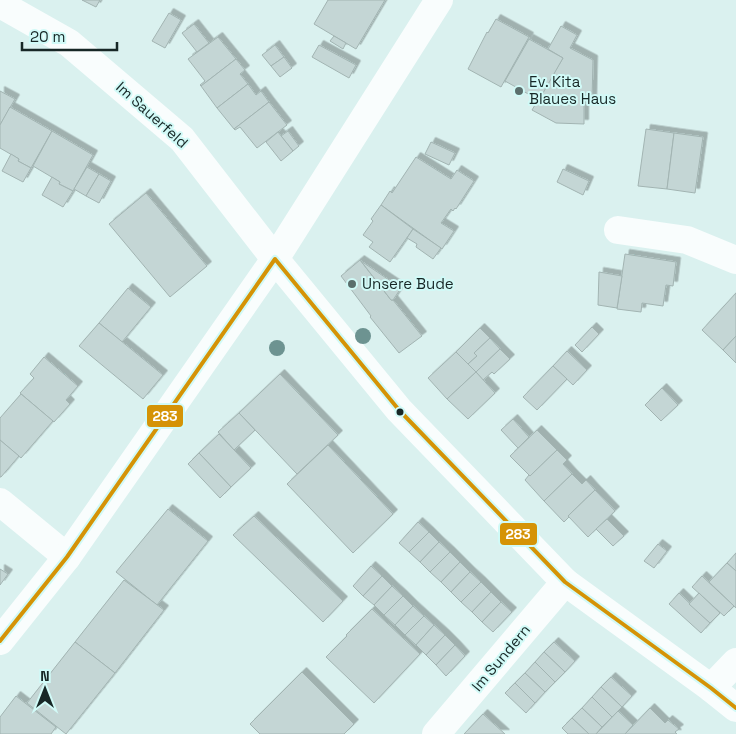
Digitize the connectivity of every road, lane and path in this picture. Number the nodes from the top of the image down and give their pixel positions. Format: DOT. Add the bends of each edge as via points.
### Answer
graph roads {
  1 [pos="438,0"];
  2 [pos="0,4"];
  3 [pos="618,230"];
  4 [pos="275,259"];
  5 [pos="736,260"];
  6 [pos="0,502"];
  7 [pos="67,557"];
  8 [pos="565,582"];
  9 [pos="0,641"];
  10 [pos="736,662"];
  11 [pos="711,688"];
  12 [pos="736,708"];
  13 [pos="436,734"];
  1 -- 4 [label="street"];
  2 -- 4 [label="street, Im Sauerfeld" via="69,43 182,139"];
  3 -- 5 [label="street" via="687,240"];
  4 -- 7 [label="street"];
  4 -- 8 [label="street, Im Sauerfeld" via="399,410"];
  6 -- 7 [label="street"];
  7 -- 9 [label="street"];
  8 -- 11 [label="street, Im Sauerfeld"];
  8 -- 13 [label="street, Im Sundern"];
  10 -- 11 [label="street"];
  11 -- 12 [label="street, Im Sauerfeld"];
}
